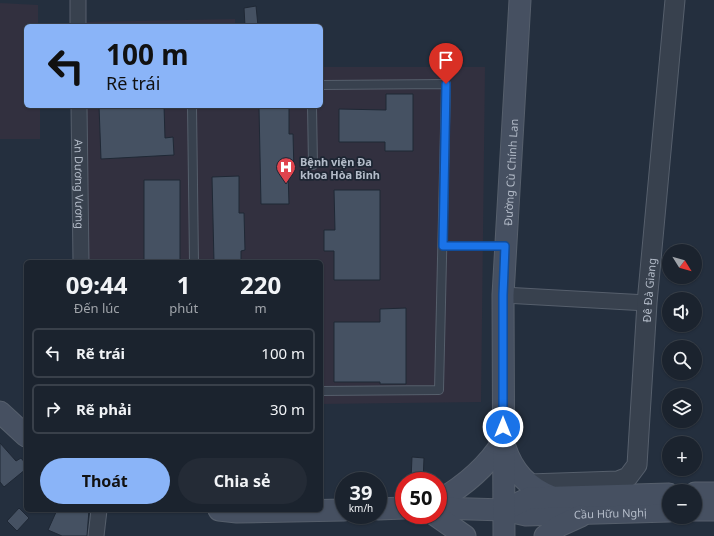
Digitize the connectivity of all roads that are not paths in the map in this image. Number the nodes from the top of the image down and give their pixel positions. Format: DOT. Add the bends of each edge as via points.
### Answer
graph roads {
  1 [pos="78,0"];
  2 [pos="520,0"];
  3 [pos="676,0"];
  4 [pos="78,24"];
  5 [pos="323,85"];
  6 [pos="79,108"];
  7 [pos="192,108"];
  8 [pos="312,108"];
  9 [pos="313,165"];
  10 [pos="443,246"];
  11 [pos="505,246"];
  12 [pos="81,260"];
  13 [pos="194,260"];
  14 [pos="503,295"];
  15 [pos="647,303"];
  16 [pos="323,392"];
  17 [pos="0,412"];
  18 [pos="24,434"];
  19 [pos="503,441"];
  20 [pos="529,484"];
  21 [pos="702,493"];
  22 [pos="714,493"];
  23 [pos="447,495"];
  24 [pos="662,496"];
  25 [pos="447,508"];
  26 [pos="323,510"];
  27 [pos="335,510"];
  28 [pos="504,510"];
  29 [pos="702,510"];
  30 [pos="714,510"];
  31 [pos="662,511"];
  32 [pos="99,512"];
  33 [pos="549,520"];
  34 [pos="447,523"];
  35 [pos="96,536"];
  36 [pos="465,536"];
  37 [pos="504,536"];
  1 -- 4 [label="street"];
  2 -- 11 [label="main road, Đường Cù Chính Lan"];
  3 -- 15 [label="street, Đê Đà Giang"];
  5 -- 10 [label="lane" via="446,84"];
  6 -- 12 [label="street, An Dương Vương"];
  7 -- 13 [label="lane"];
  8 -- 9 [label="lane"];
  10 -- 11 [label="lane"];
  10 -- 16 [label="lane" via="439,390"];
  11 -- 14 [label="main road, Đường Cù Chính Lan"];
  14 -- 15 [label="street"];
  14 -- 19 [label="main road, Đường Cù Chính Lan"];
  15 -- 20 [label="street, Đê Đà Giang" via="638,460 635,470 628,477 618,481"];
  17 -- 18 [label="main road"];
  19 -- 20 [label="main road" via="513,465"];
  19 -- 23 [label="main road" via="473,477"];
  19 -- 28 [label="main road, Đường Cù Chính Lan"];
  20 -- 33 [label="main road"];
  21 -- 22 [label="main road"];
  24 -- 33 [label="main road, Cầu Hữu Nghị"];
  25 -- 28 [label="main road"];
  26 -- 27 [label="main road"];
  28 -- 33 [label="main road" via="529,498"];
  28 -- 37 [label="main road, Đường Cù Chính Lan"];
  29 -- 30 [label="main road"];
  31 -- 33 [label="main road, Cầu Hữu Nghị" via="589,513"];
  32 -- 35 [label="street"];
  34 -- 36 [label="main road"];
}
